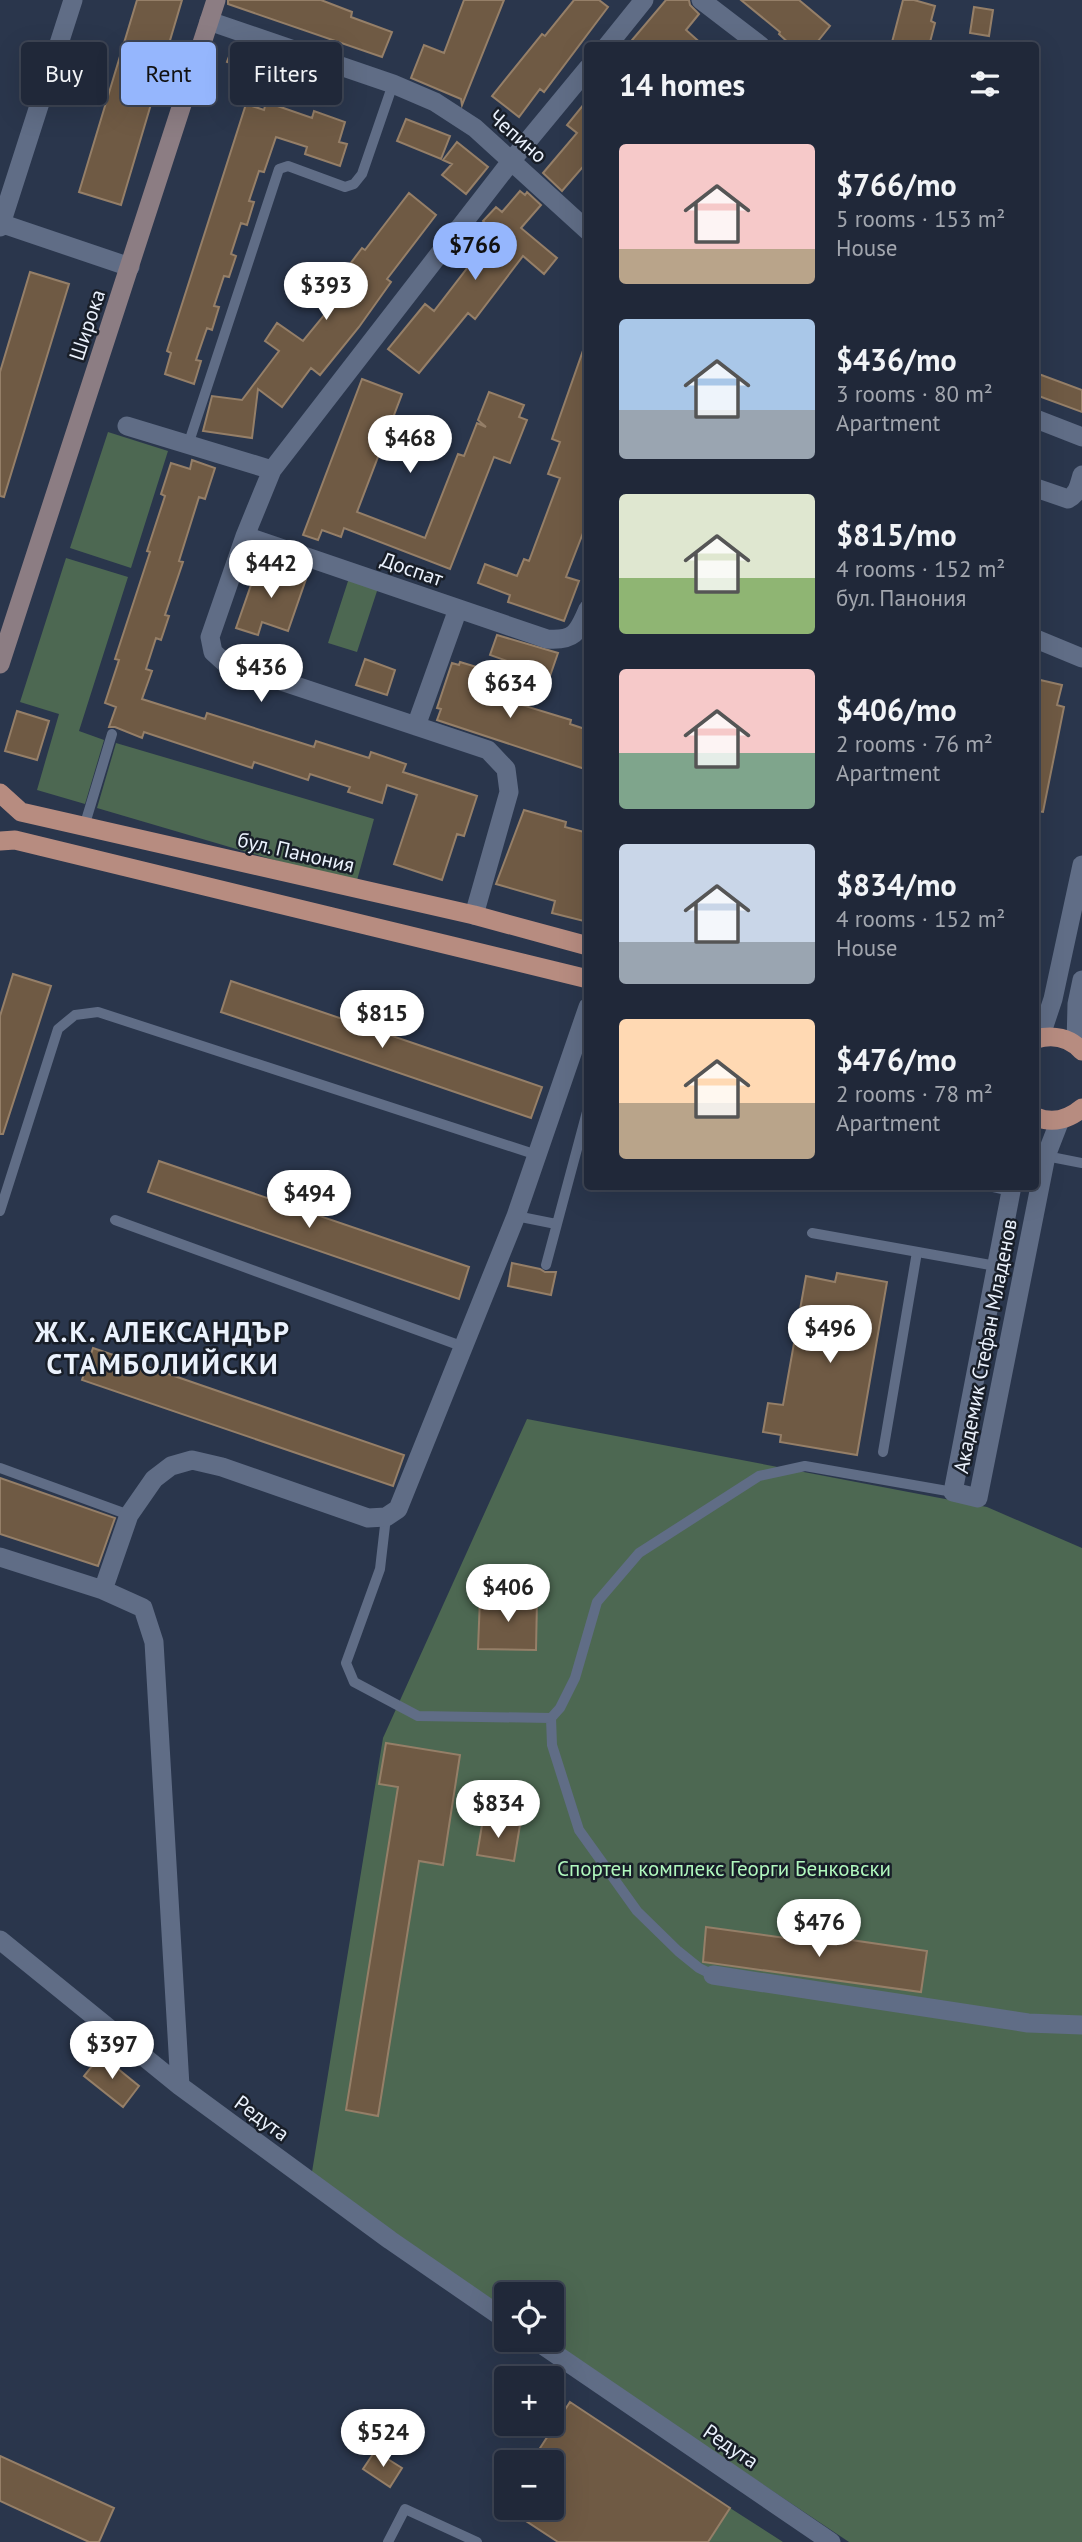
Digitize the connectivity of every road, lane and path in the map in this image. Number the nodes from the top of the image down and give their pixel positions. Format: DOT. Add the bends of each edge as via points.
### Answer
graph roads {
  1 [pos="73,0"];
  2 [pos="216,0"];
  3 [pos="644,0"];
  4 [pos="701,0"];
  5 [pos="209,22"];
  6 [pos="610,42"];
  7 [pos="756,42"];
  8 [pos="584,73"];
  9 [pos="393,84"];
  10 [pos="512,160"];
  11 [pos="0,225"];
  12 [pos="584,227"];
  13 [pos="130,267"];
  14 [pos="1039,420"];
  15 [pos="127,426"];
  16 [pos="1082,437"];
  17 [pos="188,445"];
  18 [pos="272,470"];
  19 [pos="1082,475"];
  20 [pos="1039,489"];
  21 [pos="245,536"];
  22 [pos="458,609"];
  23 [pos="584,618"];
  24 [pos="1039,640"];
  25 [pos="1082,658"];
  26 [pos="0,664"];
  27 [pos="416,726"];
  28 [pos="113,734"];
  29 [pos="0,793"];
  30 [pos="84,827"];
  31 [pos="0,841"];
  32 [pos="1082,865"];
  33 [pos="474,915"];
  34 [pos="584,945"];
  35 [pos="584,978"];
  36 [pos="1082,980"];
  37 [pos="584,1019"];
  38 [pos="1039,1036"];
  39 [pos="1039,1039"];
  40 [pos="1079,1047"];
  41 [pos="1082,1108"];
  42 [pos="1039,1118"];
  43 [pos="1060,1120"];
  44 [pos="584,1122"];
  45 [pos="537,1155"];
  46 [pos="1046,1156"];
  47 [pos="1082,1163"];
  48 [pos="1011,1190"];
  49 [pos="0,1211"];
  50 [pos="516,1216"];
  51 [pos="115,1220"];
  52 [pos="556,1224"];
  53 [pos="812,1233"];
  54 [pos="917,1252"];
  55 [pos="546,1265"];
  56 [pos="996,1266"];
  57 [pos="464,1347"];
  58 [pos="883,1452"];
  59 [pos="0,1468"];
  60 [pos="953,1492"];
  61 [pos="129,1514"];
  62 [pos="386,1517"];
  63 [pos="0,1557"];
  64 [pos="103,1590"];
  65 [pos="551,1718"];
  66 [pos="0,1940"];
  67 [pos="713,1975"];
  68 [pos="1082,2025"];
  69 [pos="180,2086"];
  70 [pos="494,2312"];
  71 [pos="553,2352"];
  72 [pos="388,2542"];
  73 [pos="477,2542"];
  74 [pos="830,2542"];
  1 -- 11 [label="street"];
  2 -- 5 [label="main road, Широка"];
  3 -- 6 [label="street"];
  4 -- 7 [label="street"];
  5 -- 9 [label="street, Чепино"];
  5 -- 13 [label="main road, Широка"];
  8 -- 10 [label="street"];
  9 -- 10 [label="street, Чепино" via="435,102"];
  9 -- 17 [label="lane" via="362,174 354,184 345,187 288,166 279,169"];
  10 -- 12 [label="street, Чепино"];
  10 -- 18 [label="street"];
  11 -- 13 [label="street"];
  13 -- 26 [label="main road, Широка"];
  14 -- 16 [label="street"];
  15 -- 17 [label="street"];
  17 -- 18 [label="street"];
  18 -- 21 [label="street"];
  19 -- 20 [label="street" via="1074,496 1068,499"];
  21 -- 22 [label="street, Доспат"];
  21 -- 27 [label="street" via="210,637 214,652 224,662"];
  22 -- 23 [label="street, Доспат" via="547,639 565,640 579,630"];
  22 -- 27 [label="street"];
  24 -- 25 [label="street"];
  27 -- 33 [label="street" via="488,750 506,769 508,803"];
  28 -- 30 [label="lane"];
  29 -- 30 [label="main road, бул. Панония" via="21,813"];
  30 -- 33 [label="main road, бул. Панония"];
  31 -- 35 [label="main road" via="15,840"];
  32 -- 38 [label="street" via="1052,999"];
  33 -- 34 [label="main road, бул. Панония"];
  36 -- 40 [label="street" via="1077,1004"];
  37 -- 45 [label="street"];
  39 -- 40 [label="main road" via="1059,1037"];
  41 -- 43 [label="main road"];
  42 -- 43 [label="main road"];
  43 -- 46 [label="street, Академик Стефан Младенов"];
  44 -- 52 [label="lane"];
  45 -- 49 [label="lane" via="98,1012 75,1015 58,1028"];
  45 -- 50 [label="street"];
  46 -- 47 [label="lane"];
  46 -- 60 [label="street, Академик Стефан Младенов" via="978,1498"];
  48 -- 56 [label="street, Академик Стефан Младенов"];
  50 -- 52 [label="lane"];
  50 -- 57 [label="street"];
  51 -- 57 [label="lane"];
  52 -- 55 [label="lane"];
  53 -- 54 [label="lane"];
  54 -- 56 [label="lane"];
  54 -- 58 [label="lane"];
  56 -- 60 [label="street, Академик Стефан Младенов"];
  57 -- 62 [label="street" via="398,1509"];
  59 -- 61 [label="lane"];
  60 -- 65 [label="lane" via="805,1465 759,1476 639,1553 597,1602 575,1678"];
  61 -- 62 [label="street" via="154,1479 172,1466 192,1460 368,1518"];
  61 -- 64 [label="street"];
  62 -- 65 [label="lane" via="380,1569 346,1663 354,1682 418,1716"];
  63 -- 64 [label="street"];
  64 -- 69 [label="street" via="144,1608 154,1642"];
  65 -- 67 [label="lane" via="552,1745 579,1830 637,1911 678,1951"];
  66 -- 69 [label="street, Редута"];
  67 -- 68 [label="street" via="1028,2023"];
  69 -- 70 [label="street, Редута"];
  71 -- 74 [label="street, Редута"];
  72 -- 73 [label="lane" via="405,2509"];
}
